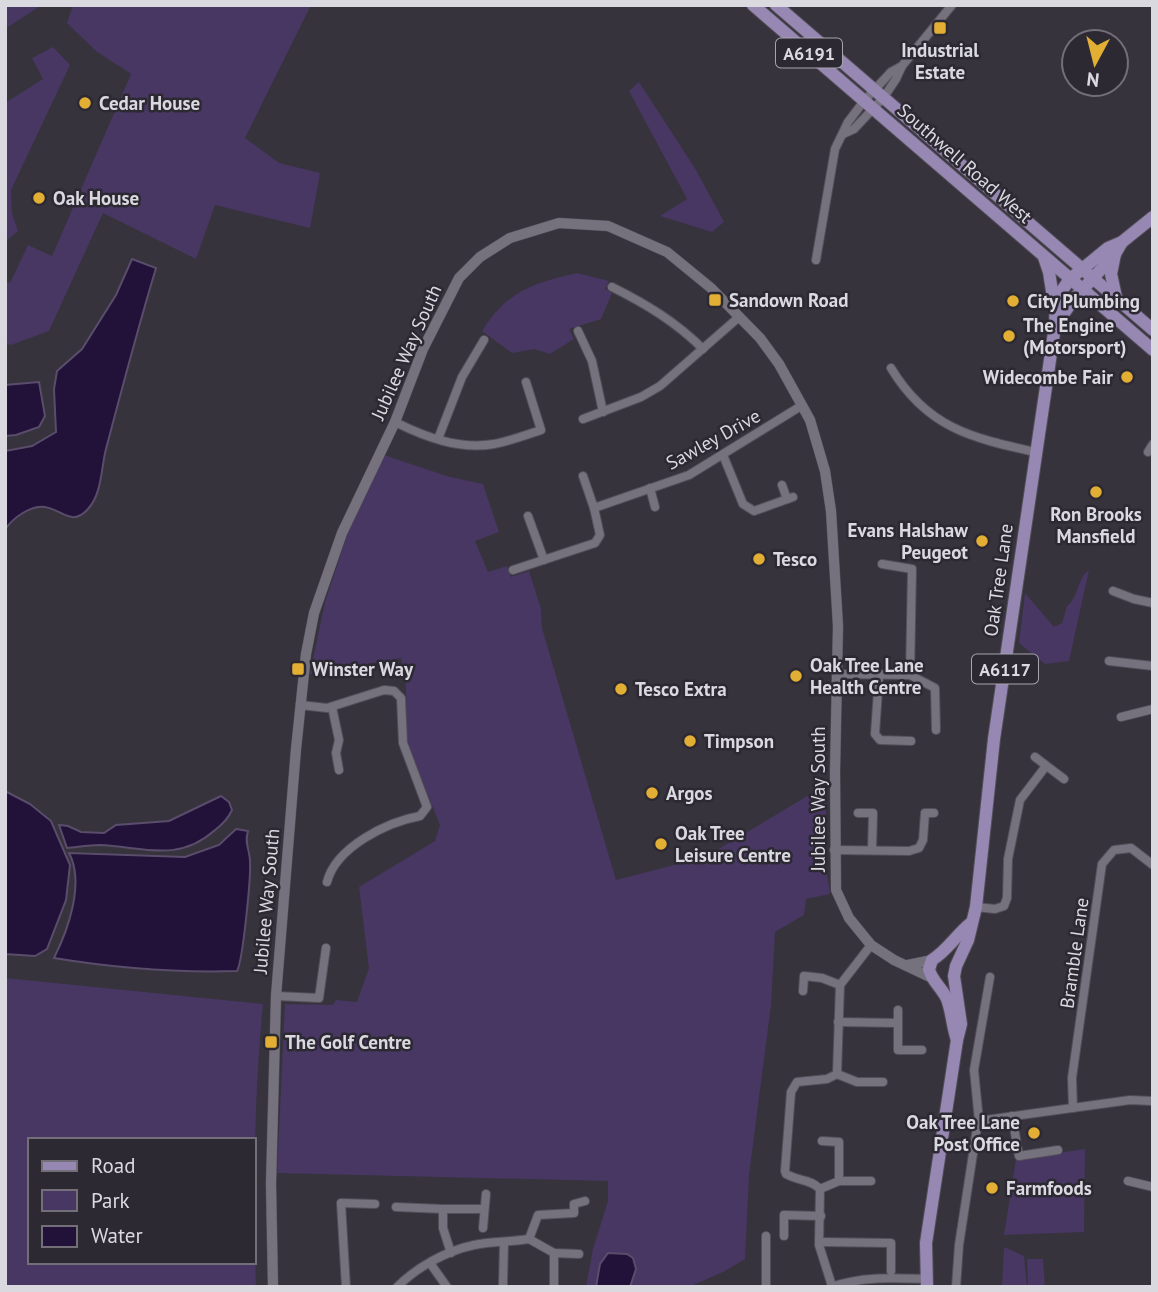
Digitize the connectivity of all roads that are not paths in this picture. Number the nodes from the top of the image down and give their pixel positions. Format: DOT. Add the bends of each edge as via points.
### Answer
graph roads {
  1 [pos="753,5"];
  2 [pos="776,5"];
  3 [pos="952,5"];
  4 [pos="879,93"];
  5 [pos="869,105"];
  6 [pos="1153,217"];
  7 [pos="1122,242"];
  8 [pos="1115,254"];
  9 [pos="1044,257"];
  10 [pos="816,260"];
  11 [pos="1076,274"];
  12 [pos="1087,284"];
  13 [pos="612,287"];
  14 [pos="1116,298"];
  15 [pos="1055,307"];
  16 [pos="739,317"];
  17 [pos="1055,326"];
  18 [pos="1153,330"];
  19 [pos="578,331"];
  20 [pos="484,340"];
  21 [pos="703,349"];
  22 [pos="1153,350"];
  23 [pos="891,368"];
  24 [pos="526,382"];
  25 [pos="801,406"];
  26 [pos="603,412"];
  27 [pos="583,419"];
  28 [pos="395,422"];
  29 [pos="438,439"];
  30 [pos="1035,452"];
  31 [pos="723,455"];
  32 [pos="583,476"];
  33 [pos="782,485"];
  34 [pos="650,488"];
  35 [pos="655,507"];
  36 [pos="594,508"];
  37 [pos="528,516"];
  38 [pos="544,560"];
  39 [pos="881,564"];
  40 [pos="513,570"];
  41 [pos="1113,591"];
  42 [pos="1153,603"];
  43 [pos="1114,665"];
  44 [pos="1153,666"];
  45 [pos="836,674"];
  46 [pos="910,675"];
  47 [pos="879,676"];
  48 [pos="300,705"];
  49 [pos="332,707"];
  50 [pos="1153,709"];
  51 [pos="1121,717"];
  52 [pos="936,730"];
  53 [pos="911,741"];
  54 [pos="1035,757"];
  55 [pos="1046,766"];
  56 [pos="339,770"];
  57 [pos="1064,779"];
  58 [pos="858,813"];
  59 [pos="933,813"];
  60 [pos="834,850"];
  61 [pos="872,850"];
  62 [pos="1153,865"];
  63 [pos="327,881"];
  64 [pos="976,907"];
  65 [pos="971,923"];
  66 [pos="871,944"];
  67 [pos="326,948"];
  68 [pos="936,958"];
  69 [pos="908,964"];
  70 [pos="955,971"];
  71 [pos="990,977"];
  72 [pos="934,980"];
  73 [pos="840,985"];
  74 [pos="803,991"];
  75 [pos="276,996"];
  76 [pos="898,1010"];
  77 [pos="838,1022"];
  78 [pos="898,1023"];
  79 [pos="957,1040"];
  80 [pos="922,1050"];
  81 [pos="837,1074"];
  82 [pos="883,1082"];
  83 [pos="1153,1101"];
  84 [pos="1073,1108"];
  85 [pos="1012,1116"];
  86 [pos="978,1121"];
  87 [pos="944,1122"];
  88 [pos="821,1141"];
  89 [pos="1058,1150"];
  90 [pos="839,1181"];
  91 [pos="871,1181"];
  92 [pos="1128,1181"];
  93 [pos="1153,1187"];
  94 [pos="820,1189"];
  95 [pos="486,1194"];
  96 [pos="586,1201"];
  97 [pos="375,1204"];
  98 [pos="396,1207"];
  99 [pos="443,1209"];
  100 [pos="483,1209"];
  101 [pos="821,1216"];
  102 [pos="483,1228"];
  103 [pos="766,1236"];
  104 [pos="784,1237"];
  105 [pos="529,1239"];
  106 [pos="504,1242"];
  107 [pos="820,1242"];
  108 [pos="451,1253"];
  109 [pos="554,1253"];
  110 [pos="579,1254"];
  111 [pos="430,1263"];
  112 [pos="891,1271"];
  113 [pos="927,1283"];
  114 [pos="503,1285"];
  115 [pos="832,1286"];
  116 [pos="273,1287"];
  117 [pos="346,1287"];
  118 [pos="397,1287"];
  119 [pos="447,1287"];
  120 [pos="554,1287"];
  121 [pos="766,1287"];
  122 [pos="956,1287"];
  1 -- 5 [label="main road, Southwell Road West / A6191"];
  2 -- 4 [label="main road, Southwell Road West / A6191"];
  3 -- 4 [label="street"];
  4 -- 5 [label="street"];
  4 -- 11 [label="main road, Southwell Road West / A6191" via="1016,212"];
  5 -- 9 [label="main road, Southwell Road West / A6191"];
  5 -- 10 [label="street" via="848,122 835,149"];
  6 -- 7 [label="main road, A6117"];
  7 -- 8 [label="main road, A6117"];
  7 -- 11 [label="main road, A6117"];
  8 -- 12 [label="main road, A6117"];
  8 -- 14 [label="main road" via="1111,274"];
  9 -- 11 [label="main road, Southwell Road West / A6191"];
  9 -- 15 [label="main road"];
  11 -- 12 [label="main road"];
  11 -- 15 [label="main road, Oak Tree Lane / A6117" via="1058,294"];
  12 -- 14 [label="main road"];
  12 -- 17 [label="main road, Oak Tree Lane / A6117"];
  12 -- 22 [label="main road"];
  13 -- 21 [label="street" via="648,304"];
  14 -- 18 [label="main road"];
  15 -- 17 [label="main road, Oak Tree Lane / A6117"];
  16 -- 21 [label="street"];
  16 -- 25 [label="street, Jubilee Way South" via="779,364"];
  16 -- 28 [label="street, Jubilee Way South" via="667,251 607,226 559,223 510,238 458,278 423,349"];
  17 -- 30 [label="main road, Oak Tree Lane / A6117"];
  19 -- 26 [label="street" via="592,361"];
  20 -- 29 [label="street" via="462,377"];
  21 -- 26 [label="street" via="660,386"];
  23 -- 30 [label="street" via="910,395 945,424 970,436"];
  24 -- 29 [label="street" via="541,430 474,446"];
  25 -- 31 [label="street, Sawley Drive"];
  25 -- 45 [label="street, Jubilee Way South" via="810,420 825,471 831,511"];
  26 -- 27 [label="street"];
  28 -- 29 [label="street"];
  28 -- 48 [label="street, Jubilee Way South" via="342,533 314,613"];
  30 -- 64 [label="main road, Oak Tree Lane / A6117" via="994,739"];
  31 -- 33 [label="street" via="743,504 754,511 790,498"];
  31 -- 34 [label="street, Sawley Drive" via="689,475"];
  32 -- 36 [label="street"];
  34 -- 35 [label="street"];
  34 -- 36 [label="street, Sawley Drive"];
  36 -- 38 [label="street" via="600,535 595,543"];
  37 -- 38 [label="street"];
  38 -- 40 [label="street"];
  39 -- 46 [label="street" via="912,569"];
  41 -- 42 [label="street"];
  43 -- 44 [label="street"];
  45 -- 47 [label="street"];
  45 -- 60 [label="street, Jubilee Way South"];
  46 -- 47 [label="street"];
  46 -- 52 [label="street" via="935,688"];
  47 -- 53 [label="street" via="875,734 880,740"];
  48 -- 49 [label="street"];
  48 -- 75 [label="street, Jubilee Way South"];
  49 -- 56 [label="street"];
  49 -- 63 [label="street" via="384,690 400,695 403,743 426,807 420,816 388,825 366,838 334,864"];
  50 -- 51 [label="street"];
  54 -- 55 [label="street"];
  55 -- 57 [label="street"];
  55 -- 64 [label="street" via="1020,800 1004,906"];
  58 -- 61 [label="street" via="873,813"];
  59 -- 61 [label="street" via="925,813 919,848"];
  60 -- 61 [label="street"];
  60 -- 66 [label="street, Jubilee Way South" via="836,890 859,933"];
  62 -- 84 [label="street, Bramble Lane" via="1131,848 1114,850 1102,864 1072,1078"];
  64 -- 65 [label="main road, Oak Tree Lane / A6117"];
  65 -- 68 [label="main road, Oak Tree Lane / A6117"];
  65 -- 70 [label="main road, Oak Tree Lane / A6117"];
  66 -- 69 [label="street, Jubilee Way South"];
  66 -- 73 [label="street"];
  67 -- 75 [label="street" via="319,998"];
  68 -- 69 [label="street"];
  68 -- 70 [label="main road" via="948,957"];
  68 -- 72 [label="main road" via="929,969"];
  69 -- 72 [label="street, Jubilee Way South"];
  70 -- 72 [label="main road" via="948,982"];
  70 -- 79 [label="main road" via="961,1024"];
  71 -- 86 [label="street" via="974,1070"];
  72 -- 79 [label="main road" via="948,1001"];
  73 -- 74 [label="street" via="804,976"];
  73 -- 77 [label="street"];
  75 -- 116 [label="street, Jubilee Way South"];
  76 -- 78 [label="street"];
  77 -- 78 [label="street"];
  77 -- 81 [label="street"];
  78 -- 80 [label="street" via="898,1050"];
  79 -- 87 [label="main road"];
  81 -- 82 [label="street" via="857,1082"];
  81 -- 94 [label="street" via="797,1082 792,1092 786,1174 814,1182"];
  83 -- 84 [label="street"];
  84 -- 85 [label="street"];
  85 -- 86 [label="street"];
  85 -- 89 [label="street" via="1019,1156"];
  86 -- 87 [label="street"];
  86 -- 122 [label="street"];
  87 -- 113 [label="main road" via="926,1243"];
  88 -- 90 [label="street" via="839,1142"];
  90 -- 91 [label="street"];
  90 -- 94 [label="street"];
  92 -- 93 [label="street"];
  94 -- 101 [label="street"];
  95 -- 100 [label="street"];
  96 -- 105 [label="street" via="574,1203 574,1213 538,1215"];
  97 -- 117 [label="street" via="341,1203"];
  98 -- 99 [label="street"];
  99 -- 100 [label="street"];
  99 -- 108 [label="street"];
  100 -- 102 [label="street"];
  101 -- 104 [label="street" via="785,1215"];
  101 -- 107 [label="street"];
  103 -- 121 [label="street"];
  105 -- 106 [label="street"];
  105 -- 109 [label="street"];
  106 -- 108 [label="street"];
  106 -- 114 [label="street"];
  107 -- 112 [label="street" via="891,1243"];
  107 -- 115 [label="street"];
  108 -- 111 [label="street"];
  109 -- 110 [label="street"];
  109 -- 120 [label="street"];
  111 -- 118 [label="street"];
  111 -- 119 [label="street"];
  113 -- 115 [label="street" via="886,1278"];
}
